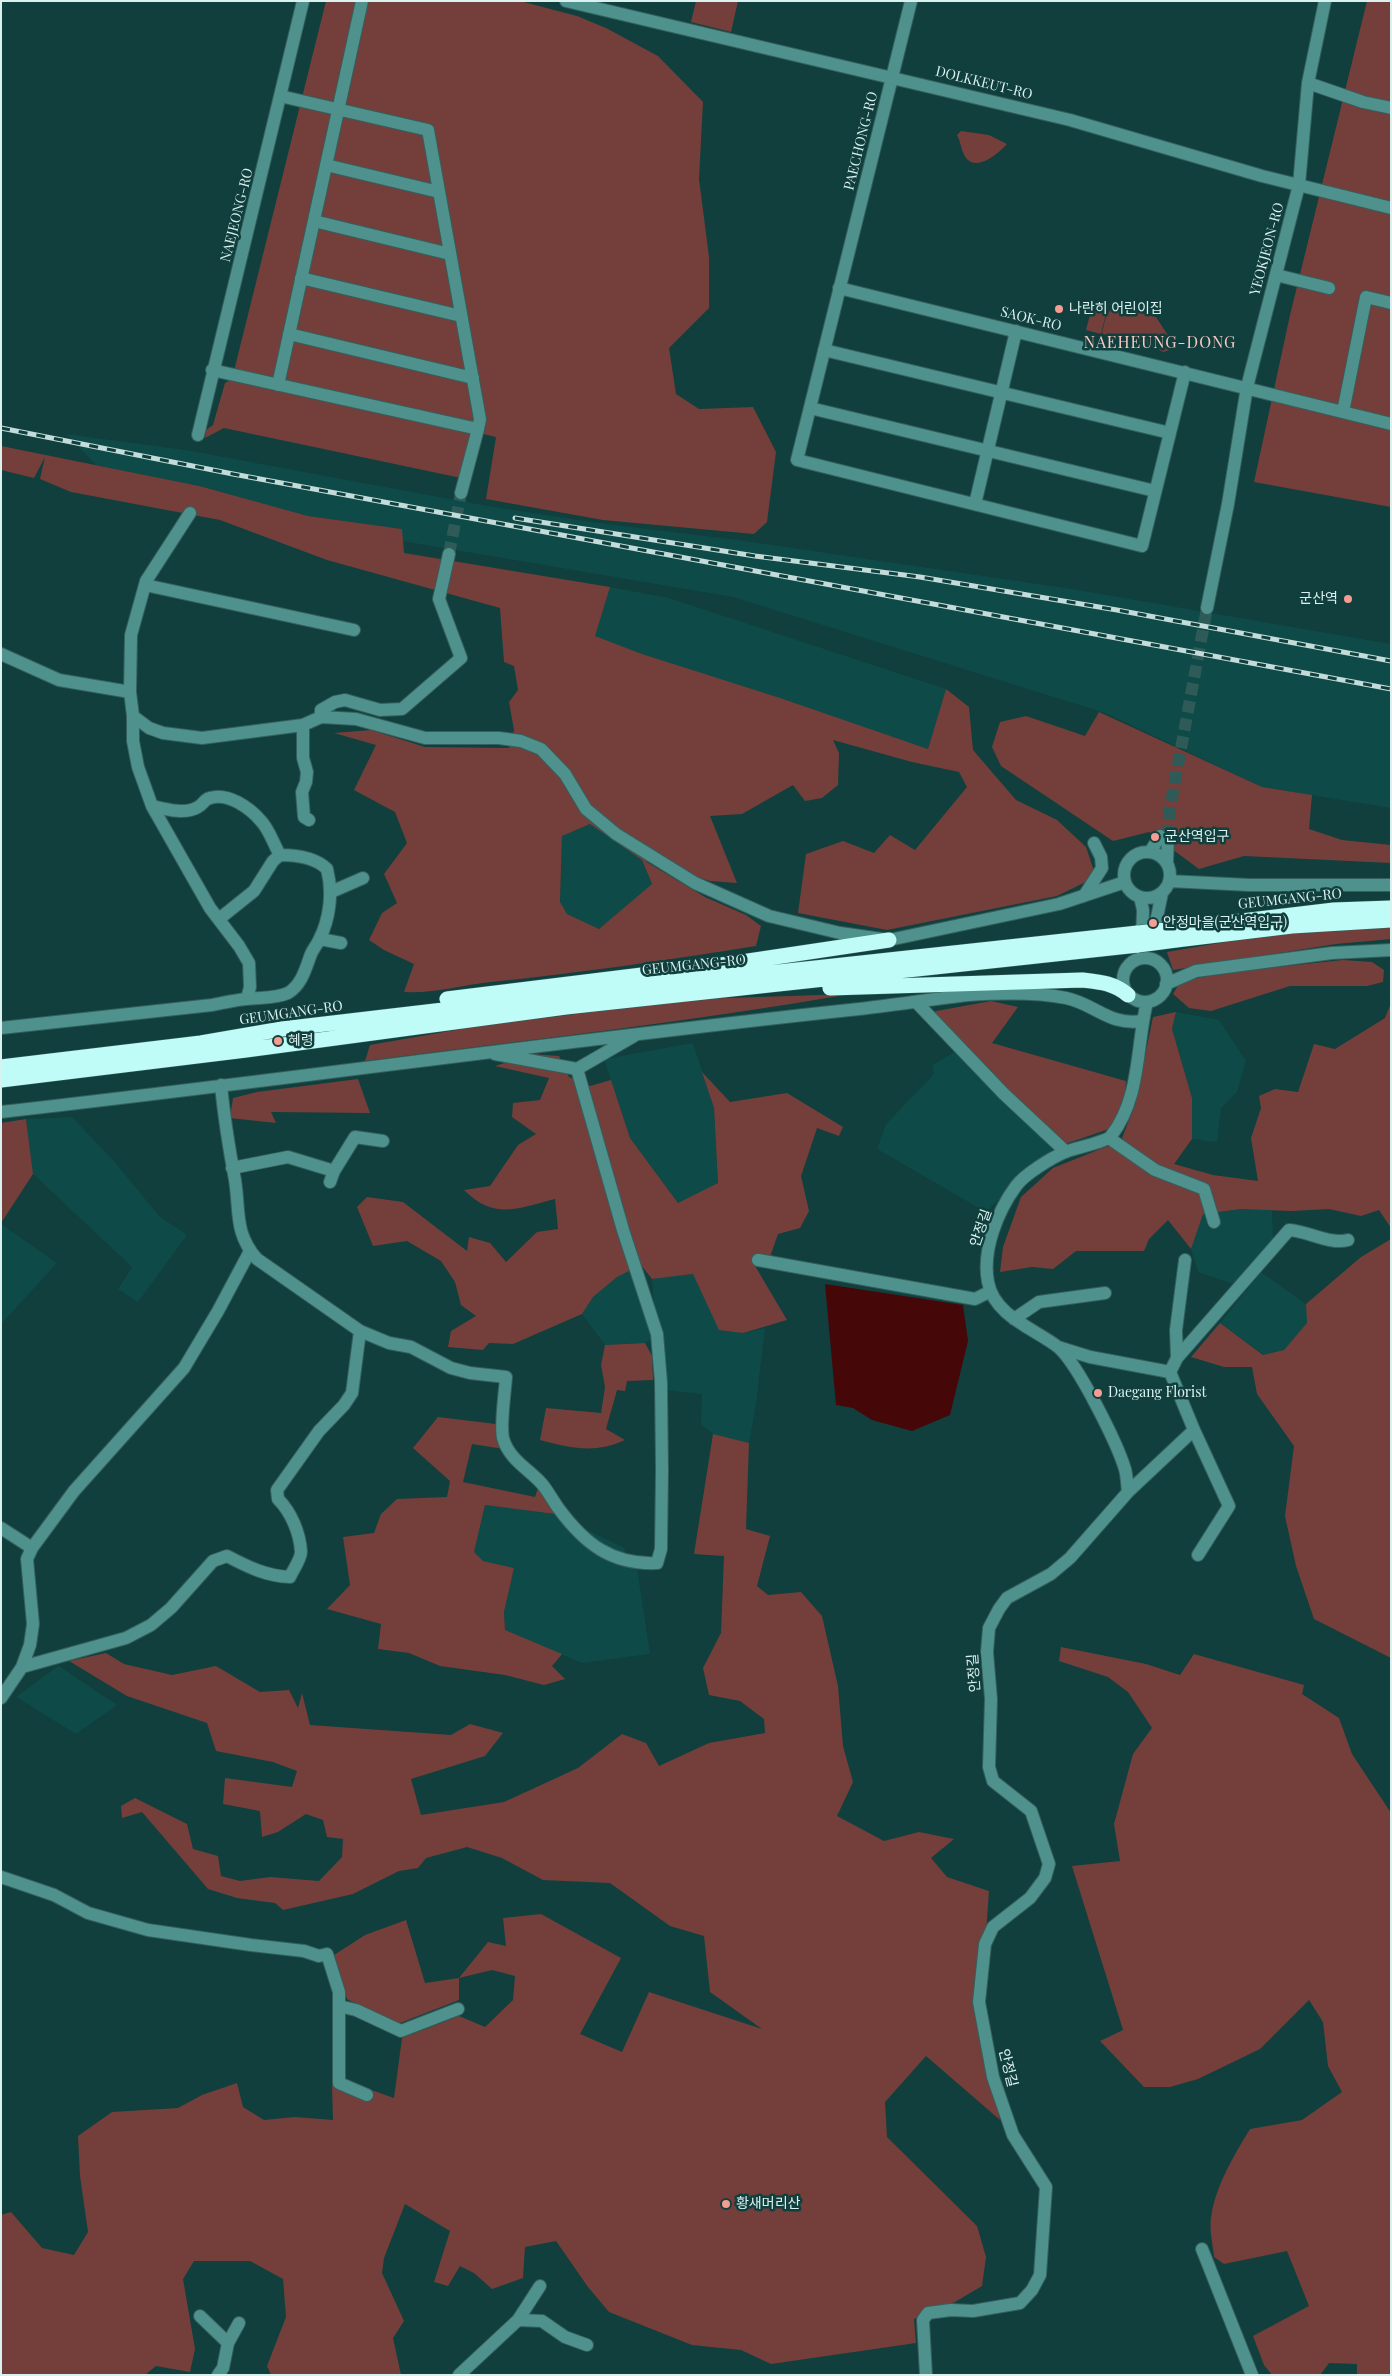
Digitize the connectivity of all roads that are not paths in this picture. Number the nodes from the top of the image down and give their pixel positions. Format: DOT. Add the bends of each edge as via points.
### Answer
graph roads {
  1 [pos="303,1"];
  2 [pos="362,1"];
  3 [pos="566,1"];
  4 [pos="911,1"];
  5 [pos="1325,1"];
  6 [pos="892,77"];
  7 [pos="1308,83"];
  8 [pos="280,96"];
  9 [pos="1391,108"];
  10 [pos="338,110"];
  11 [pos="326,165"];
  12 [pos="1299,186"];
  13 [pos="439,192"];
  14 [pos="1391,208"];
  15 [pos="314,221"];
  16 [pos="450,254"];
  17 [pos="1276,275"];
  18 [pos="301,278"];
  19 [pos="840,288"];
  20 [pos="1329,288"];
  21 [pos="1391,303"];
  22 [pos="461,316"];
  23 [pos="1016,331"];
  24 [pos="289,334"];
  25 [pos="824,350"];
  26 [pos="212,370"];
  27 [pos="1185,372"];
  28 [pos="472,378"];
  29 [pos="278,385"];
  30 [pos="1247,387"];
  31 [pos="1002,393"];
  32 [pos="810,408"];
  33 [pos="1343,412"];
  34 [pos="1391,424"];
  35 [pos="478,429"];
  36 [pos="1170,433"];
  37 [pos="198,435"];
  38 [pos="988,451"];
  39 [pos="1156,491"];
  40 [pos="461,494"];
  41 [pos="975,504"];
  42 [pos="190,513"];
  43 [pos="449,554"];
  44 [pos="145,584"];
  45 [pos="1207,608"];
  46 [pos="354,630"];
  47 [pos="1,654"];
  48 [pos="130,692"];
  49 [pos="133,716"];
  50 [pos="320,717"];
  51 [pos="303,725"];
  52 [pos="152,806"];
  53 [pos="309,820"];
  54 [pos="1094,843"];
  55 [pos="1150,852"];
  56 [pos="280,855"];
  57 [pos="1167,862"];
  58 [pos="364,878"];
  59 [pos="1169,881"];
  60 [pos="1125,882"];
  61 [pos="1391,885"];
  62 [pos="331,892"];
  63 [pos="1162,893"];
  64 [pos="1084,896"];
  65 [pos="1140,897"];
  66 [pos="1391,908"];
  67 [pos="219,919"];
  68 [pos="1391,920"];
  69 [pos="1175,935"];
  70 [pos="320,940"];
  71 [pos="889,940"];
  72 [pos="341,943"];
  73 [pos="1138,946"];
  74 [pos="1391,950"];
  75 [pos="1154,960"];
  76 [pos="1166,984"];
  77 [pos="713,992"];
  78 [pos="1128,994"];
  79 [pos="247,999"];
  80 [pos="1147,1002"];
  81 [pos="917,1003"];
  82 [pos="1142,1021"];
  83 [pos="1,1028"];
  84 [pos="282,1029"];
  85 [pos="640,1033"];
  86 [pos="482,1052"];
  87 [pos="1,1067"];
  88 [pos="577,1069"];
  89 [pos="1,1080"];
  90 [pos="222,1085"];
  91 [pos="1,1112"];
  92 [pos="1109,1138"];
  93 [pos="383,1141"];
  94 [pos="1066,1152"];
  95 [pos="232,1168"];
  96 [pos="1214,1222"];
  97 [pos="1348,1240"];
  98 [pos="250,1251"];
  99 [pos="758,1260"];
  100 [pos="1185,1260"];
  101 [pos="989,1292"];
  102 [pos="1105,1292"];
  103 [pos="1014,1319"];
  104 [pos="360,1331"];
  105 [pos="1058,1347"];
  106 [pos="1177,1358"];
  107 [pos="1170,1372"];
  108 [pos="1194,1430"];
  109 [pos="1128,1492"];
  110 [pos="1,1528"];
  111 [pos="32,1548"];
  112 [pos="1198,1555"];
  113 [pos="22,1667"];
  114 [pos="1,1698"];
  115 [pos="1,1877"];
  116 [pos="339,2006"];
  117 [pos="458,2009"];
  118 [pos="367,2095"];
  119 [pos="1202,2249"];
  120 [pos="540,2286"];
  121 [pos="200,2316"];
  122 [pos="518,2320"];
  123 [pos="239,2323"];
  124 [pos="228,2343"];
  125 [pos="587,2345"];
  126 [pos="218,2375"];
  127 [pos="459,2375"];
  128 [pos="926,2375"];
  129 [pos="1252,2375"];
  1 -- 8 [label="street, NAEJEONG-RO"];
  2 -- 10 [label="street"];
  3 -- 6 [label="street, DOLKKEUT-RO"];
  4 -- 6 [label="street, PAECHONG-RO"];
  5 -- 7 [label="street, YEOKJEON-RO"];
  6 -- 12 [label="street, DOLKKEUT-RO" via="1070,120"];
  6 -- 19 [label="street, PAECHONG-RO"];
  7 -- 9 [label="street"];
  7 -- 12 [label="street, YEOKJEON-RO"];
  8 -- 10 [label="street"];
  8 -- 26 [label="street, NAEJEONG-RO" via="260,187"];
  10 -- 11 [label="street"];
  10 -- 13 [label="street" via="428,130"];
  11 -- 13 [label="street"];
  11 -- 15 [label="street"];
  12 -- 14 [label="street, DOLKKEUT-RO"];
  12 -- 17 [label="street, YEOKJEON-RO"];
  13 -- 16 [label="street"];
  15 -- 16 [label="street"];
  15 -- 18 [label="street"];
  16 -- 22 [label="street"];
  17 -- 20 [label="street"];
  17 -- 30 [label="street, YEOKJEON-RO"];
  18 -- 22 [label="street"];
  18 -- 24 [label="street"];
  19 -- 23 [label="street, SAOK-RO"];
  19 -- 25 [label="street, PAECHONG-RO"];
  21 -- 33 [label="street" via="1366,297"];
  22 -- 28 [label="street"];
  23 -- 27 [label="street, SAOK-RO"];
  23 -- 31 [label="street"];
  24 -- 28 [label="street"];
  24 -- 29 [label="street"];
  25 -- 31 [label="street"];
  25 -- 32 [label="street, PAECHONG-RO"];
  26 -- 29 [label="street"];
  26 -- 37 [label="street, NAEJEONG-RO"];
  27 -- 30 [label="street, SAOK-RO"];
  27 -- 36 [label="street"];
  28 -- 35 [label="street" via="480,419"];
  29 -- 35 [label="street"];
  30 -- 33 [label="street, SAOK-RO"];
  30 -- 45 [label="street, YEOKJEON-RO"];
  31 -- 36 [label="street"];
  31 -- 38 [label="street"];
  32 -- 38 [label="street"];
  32 -- 41 [label="street, PAECHONG-RO" via="797,460"];
  33 -- 34 [label="street, SAOK-RO"];
  35 -- 40 [label="street"];
  36 -- 39 [label="street"];
  38 -- 39 [label="street"];
  38 -- 41 [label="street"];
  39 -- 41 [label="street" via="1142,546"];
  42 -- 44 [label="street"];
  43 -- 50 [label="street" via="439,599 462,658 402,709 380,710 345,700 326,706"];
  44 -- 46 [label="street"];
  44 -- 48 [label="street" via="131,636"];
  47 -- 48 [label="street" via="59,680"];
  48 -- 49 [label="street"];
  49 -- 51 [label="street" via="149,728 163,733 202,738"];
  49 -- 52 [label="street" via="138,767"];
  50 -- 51 [label="street"];
  50 -- 71 [label="street" via="356,719 425,738 521,741 540,749 565,774 586,809 616,834 695,883 769,916 840,933"];
  51 -- 53 [label="street" via="302,758 307,772 302,792 304,817"];
  52 -- 56 [label="street" via="189,810 207,798 231,799 263,822"];
  52 -- 67 [label="street"];
  54 -- 64 [label="street" via="1102,868"];
  55 -- 57 [label="street"];
  55 -- 57 [label="street" via="1164,836"];
  55 -- 60 [label="street" via="1135,855 1130,860 1126,866"];
  56 -- 62 [label="street" via="293,855 322,864 327,869"];
  56 -- 67 [label="street" via="254,891"];
  57 -- 59 [label="street"];
  58 -- 62 [label="street"];
  59 -- 61 [label="street" via="1249,885"];
  59 -- 63 [label="street"];
  60 -- 64 [label="street"];
  60 -- 65 [label="street" via="1128,889"];
  62 -- 70 [label="street"];
  63 -- 65 [label="street"];
  63 -- 75 [label="street" via="1156,922"];
  64 -- 71 [label="street" via="1060,904"];
  65 -- 73 [label="street" via="1143,910"];
  66 -- 69 [label="highway, GEUMGANG-RO" via="1308,913"];
  67 -- 79 [label="street" via="249,963 251,980"];
  68 -- 69 [label="highway, GEUMGANG-RO"];
  69 -- 73 [label="highway, GEUMGANG-RO, bridge"];
  70 -- 72 [label="street"];
  70 -- 79 [label="street" via="311,953 307,969 290,992"];
  71 -- 84 [label="highway" via="715,966 331,1015"];
  73 -- 75 [label="street"];
  73 -- 77 [label="highway, GEUMGANG-RO"];
  73 -- 78 [label="street" via="1124,973 1124,988"];
  73 -- 84 [label="highway, GEUMGANG-RO" via="622,989"];
  74 -- 76 [label="street" via="1196,971"];
  75 -- 76 [label="street" via="1164,970"];
  76 -- 80 [label="street" via="1160,996"];
  77 -- 78 [label="highway" via="1082,980 1105,982"];
  77 -- 89 [label="highway, GEUMGANG-RO" via="493,1016"];
  78 -- 80 [label="street" via="1140,1002"];
  79 -- 83 [label="street"];
  80 -- 82 [label="street"];
  81 -- 82 [label="street" via="1024,993 1069,998 1110,1019 1129,1023"];
  81 -- 85 [label="street"];
  81 -- 94 [label="street" via="1004,1094"];
  82 -- 92 [label="street" via="1128,1108"];
  84 -- 87 [label="highway, GEUMGANG-RO" via="201,1043"];
  85 -- 86 [label="street"];
  85 -- 88 [label="street"];
  86 -- 88 [label="street"];
  86 -- 90 [label="street"];
  88 -- 104 [label="street" via="657,1334 662,1470 661,1549 657,1562 636,1564 613,1558 599,1549 569,1523 542,1484 519,1464 503,1438 506,1377 451,1368 411,1347 389,1343"];
  90 -- 91 [label="street"];
  90 -- 95 [label="street"];
  92 -- 94 [label="street, 안정길"];
  92 -- 96 [label="street" via="1155,1170 1204,1189"];
  93 -- 95 [label="street" via="356,1137 332,1176 288,1157"];
  94 -- 101 [label="street, 안정길" via="1050,1159 1017,1185 1007,1202 987,1254"];
  95 -- 98 [label="street" via="240,1231"];
  97 -- 106 [label="street" via="1339,1242 1289,1230"];
  98 -- 104 [label="street"];
  98 -- 111 [label="street" via="184,1368 74,1491"];
  99 -- 101 [label="street" via="975,1299"];
  100 -- 106 [label="street" via="1176,1330"];
  101 -- 103 [label="street"];
  102 -- 103 [label="street" via="1038,1302"];
  103 -- 105 [label="street"];
  104 -- 113 [label="street" via="352,1393 319,1431 277,1490 278,1499 292,1517 301,1554 290,1577 255,1570 227,1556 213,1561 171,1608 151,1625 126,1638"];
  105 -- 107 [label="street" via="1090,1357"];
  105 -- 109 [label="street" via="1075,1366 1116,1448 1126,1470"];
  106 -- 107 [label="street"];
  107 -- 108 [label="street"];
  108 -- 109 [label="street, 안정길"];
  108 -- 112 [label="street" via="1230,1506"];
  109 -- 128 [label="street, 안정길" via="1070,1558 1051,1574 1007,1598 989,1628 987,1652 991,1699 988,1767 993,1781 1031,1811 1049,1864 1045,1878 1030,1898 993,1927 985,1944 979,2002 993,2077 1013,2135 1046,2187 1040,2275 1020,2302 974,2311 928,2313 923,2320"];
  110 -- 111 [label="street"];
  111 -- 113 [label="street" via="27,1565 33,1624"];
  113 -- 114 [label="street"];
  115 -- 116 [label="street" via="54,1895 88,1913 148,1930 304,1951 319,1956 327,1954 339,1992"];
  116 -- 117 [label="street" via="356,2010 401,2031"];
  116 -- 118 [label="street" via="340,2083"];
  119 -- 129 [label="street"];
  120 -- 122 [label="street"];
  121 -- 124 [label="street"];
  122 -- 125 [label="street" via="542,2321"];
  122 -- 127 [label="street"];
  123 -- 124 [label="street"];
  124 -- 126 [label="street" via="223,2368"];
}
